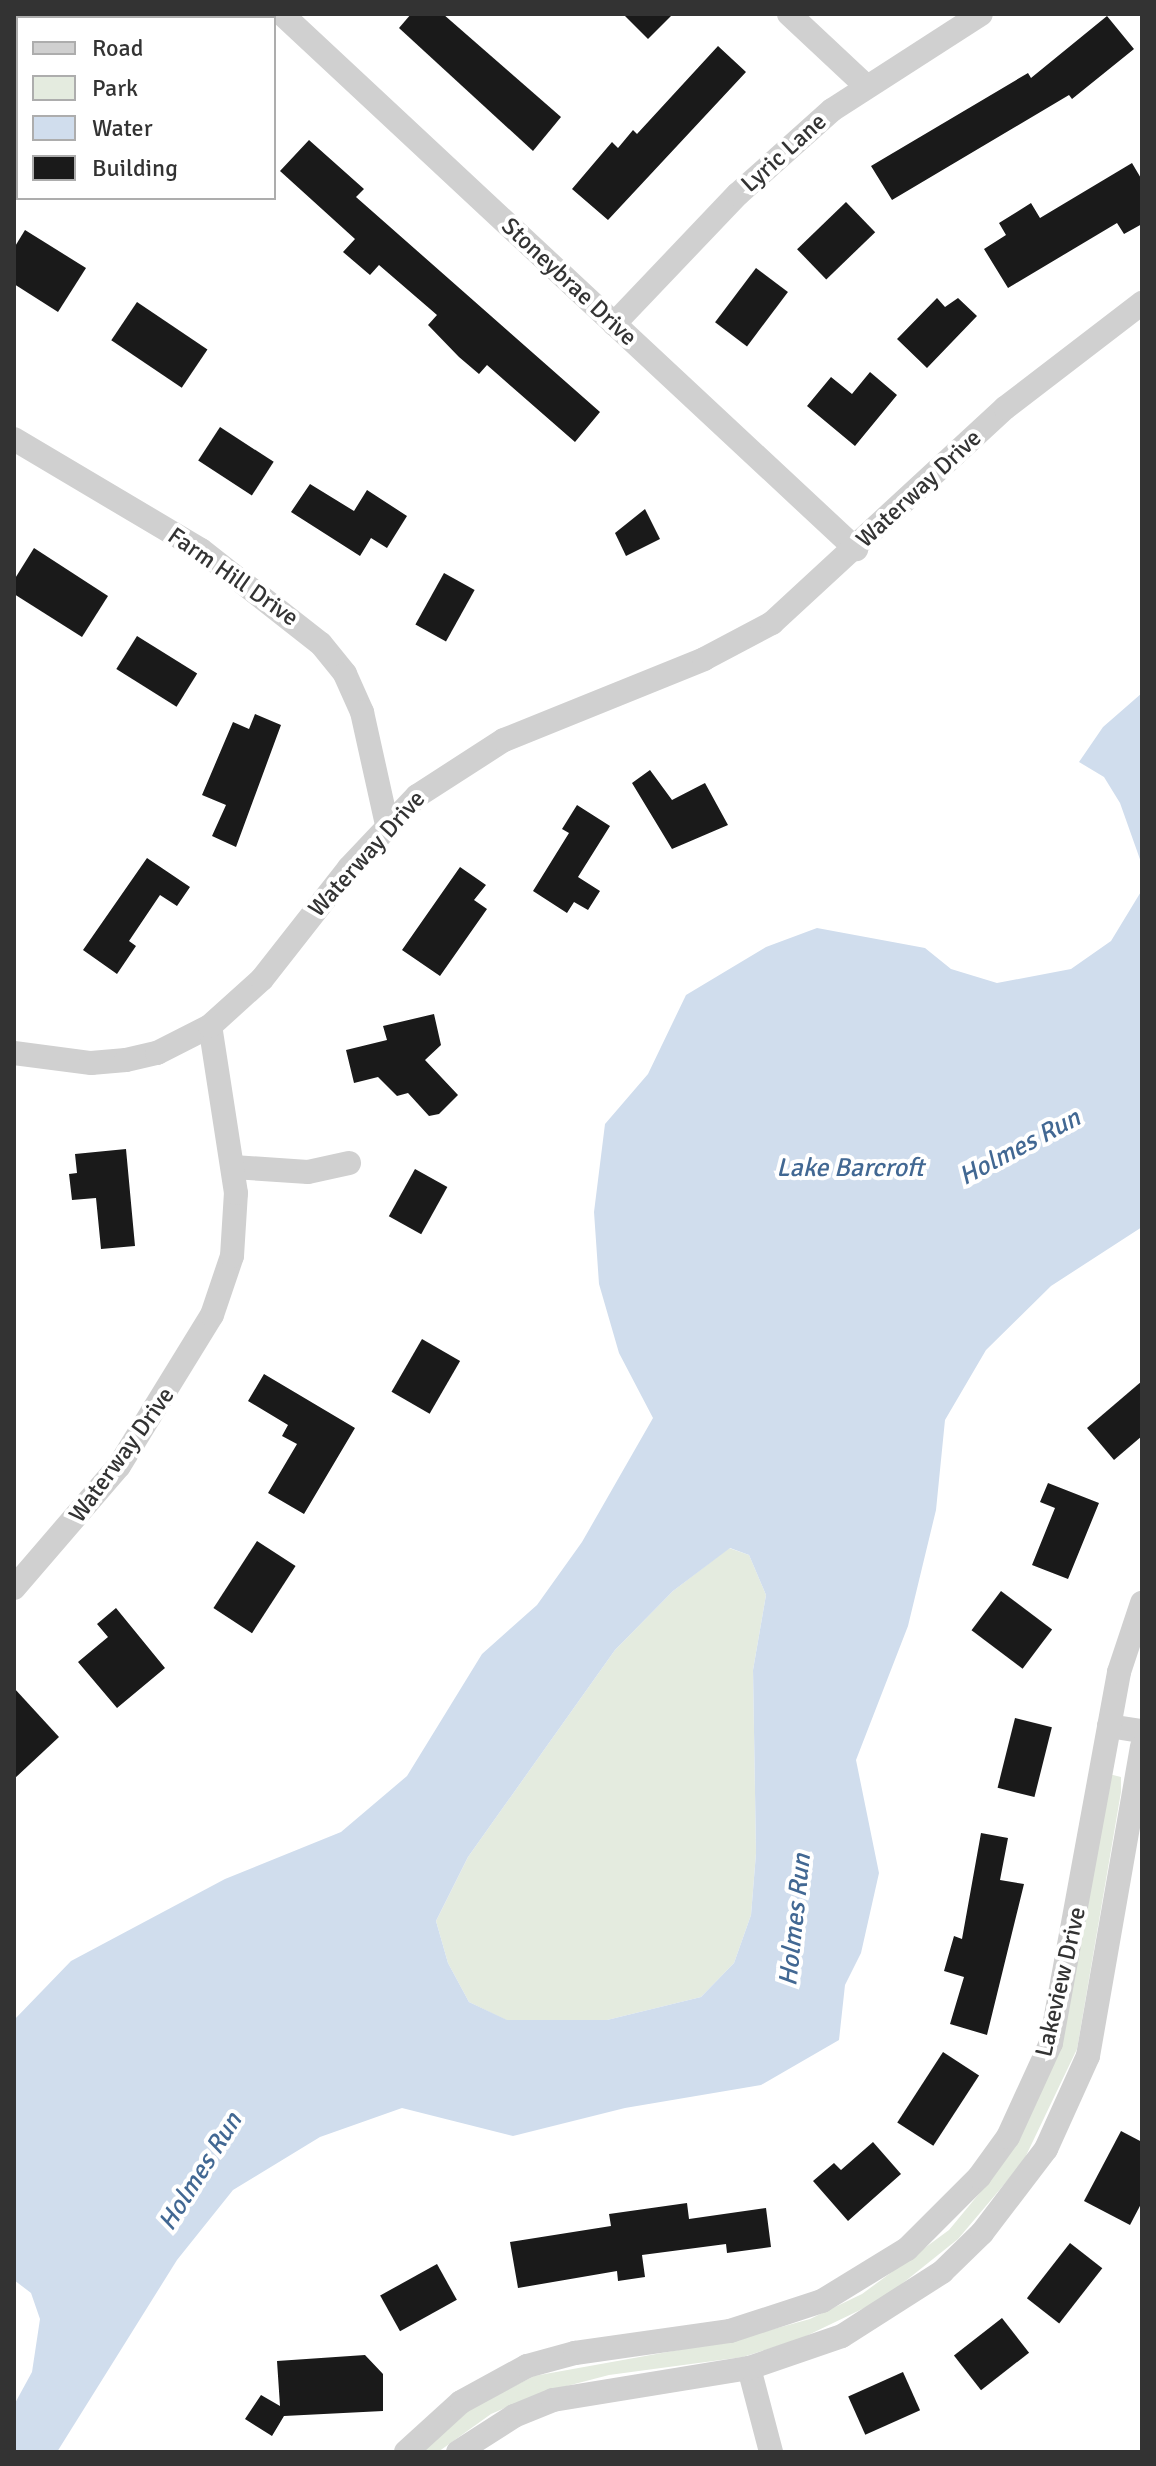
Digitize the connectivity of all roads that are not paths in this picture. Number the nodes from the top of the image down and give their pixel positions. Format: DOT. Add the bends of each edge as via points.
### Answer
graph roads {
  1 [pos="282,14"];
  2 [pos="789,14"];
  3 [pos="981,14"];
  4 [pos="866,86"];
  5 [pos="1142,303"];
  6 [pos="614,324"];
  7 [pos="14,439"];
  8 [pos="856,549"];
  9 [pos="387,825"];
  10 [pos="210,1026"];
  11 [pos="14,1053"];
  12 [pos="349,1163"];
  13 [pos="233,1167"];
  14 [pos="14,1588"];
  15 [pos="1142,1603"];
  16 [pos="1109,1726"];
  17 [pos="1142,1731"];
  18 [pos="1142,1747"];
  19 [pos="749,2368"];
  20 [pos="406,2452"];
  21 [pos="458,2452"];
  22 [pos="771,2452"];
  1 -- 6 [label="street, Stoneybrae Drive"];
  2 -- 4 [label="street"];
  3 -- 4 [label="street, Lyric Lane"];
  4 -- 6 [label="street, Lyric Lane" via="764,168"];
  5 -- 8 [label="street, Waterway Drive" via="1005,408"];
  6 -- 8 [label="street, Stoneybrae Drive"];
  7 -- 9 [label="street, Farm Hill Drive" via="201,550 321,644 345,674 362,712"];
  8 -- 9 [label="street, Waterway Drive" via="753,635 504,740 448,773"];
  9 -- 10 [label="street, Waterway Drive" via="262,979"];
  10 -- 11 [label="street" via="157,1053 126,1060 91,1063"];
  10 -- 13 [label="street, Waterway Drive"];
  12 -- 13 [label="street" via="308,1172"];
  13 -- 14 [label="street, Waterway Drive" via="232,1256 212,1315 119,1466"];
  15 -- 16 [label="street, Lakeview Drive"];
  16 -- 17 [label="street"];
  16 -- 20 [label="street, Lakeview Drive" via="1051,2043 1008,2137 945,2215 867,2278 774,2320 527,2366 461,2402"];
  18 -- 19 [label="street, Lakeview Drive" via="1102,2004 1069,2104 1046,2149 991,2223 942,2272 842,2336"];
  19 -- 21 [label="street, Lakeview Drive" via="553,2400 514,2416"];
  19 -- 22 [label="street"];
}
